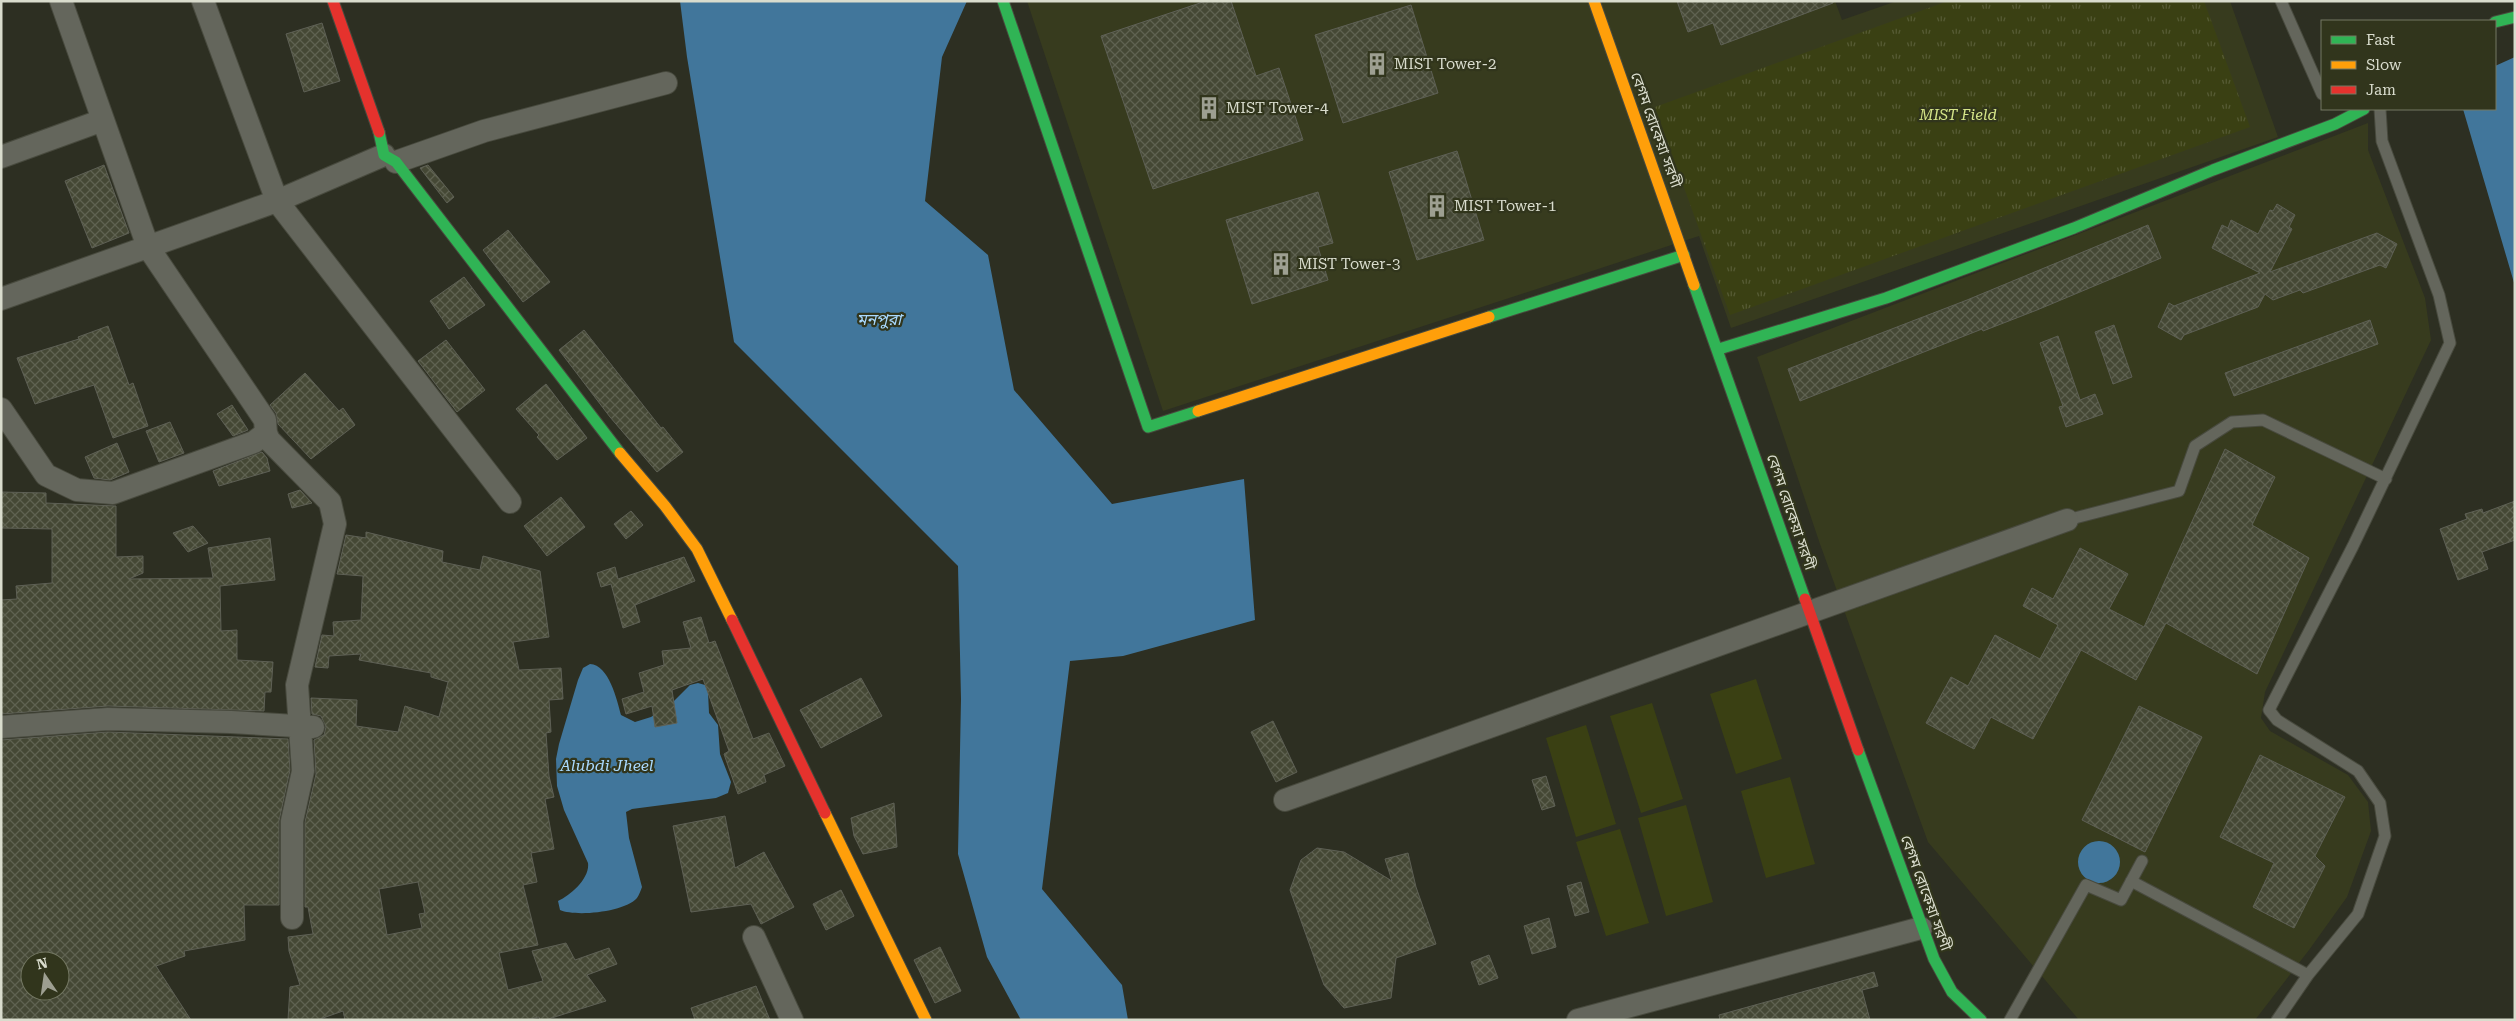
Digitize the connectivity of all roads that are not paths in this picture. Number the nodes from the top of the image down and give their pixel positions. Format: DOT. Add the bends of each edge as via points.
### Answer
graph roads {
  1 [pos="61,1"];
  2 [pos="203,1"];
  3 [pos="334,1"];
  4 [pos="1003,1"];
  5 [pos="1594,1"];
  6 [pos="2281,1"];
  7 [pos="2515,17"];
  8 [pos="2496,22"];
  9 [pos="666,83"];
  10 [pos="2321,92"];
  11 [pos="2361,110"];
  12 [pos="2380,110"];
  13 [pos="104,120"];
  14 [pos="1,157"];
  15 [pos="390,158"];
  16 [pos="277,201"];
  17 [pos="148,247"];
  18 [pos="1684,255"];
  19 [pos="1,300"];
  20 [pos="1719,350"];
  21 [pos="1,409"];
  22 [pos="266,433"];
  23 [pos="2386,479"];
  24 [pos="510,502"];
  25 [pos="2067,520"];
  26 [pos="1810,613"];
  27 [pos="1,726"];
  28 [pos="307,726"];
  29 [pos="1284,800"];
  30 [pos="2142,861"];
  31 [pos="2131,881"];
  32 [pos="292,918"];
  33 [pos="1921,928"];
  34 [pos="754,937"];
  35 [pos="2308,974"];
  36 [pos="792,1020"];
  37 [pos="926,1020"];
  38 [pos="1578,1020"];
  39 [pos="1981,1020"];
  40 [pos="2010,1020"];
  41 [pos="2277,1020"];
  1 -- 13 [label="street"];
  2 -- 16 [label="street"];
  3 -- 15 [label="street"];
  4 -- 18 [label="street" via="1148,428"];
  5 -- 18 [label="street, বেগম রোকেয়া সরণী"];
  6 -- 10 [label="lane"];
  7 -- 8 [label="street"];
  9 -- 15 [label="street"];
  11 -- 20 [label="street" via="2074,228 1895,294"];
  12 -- 23 [label="lane" via="2382,141 2438,295 2450,343"];
  13 -- 14 [label="street"];
  13 -- 17 [label="street"];
  15 -- 16 [label="street"];
  15 -- 37 [label="street" via="592,420 697,549"];
  16 -- 17 [label="street"];
  16 -- 24 [label="street"];
  17 -- 19 [label="street"];
  17 -- 22 [label="street" via="265,420"];
  18 -- 20 [label="street, বেগম রোকেয়া সরণী"];
  20 -- 26 [label="street, বেগম রোকেয়া সরণী"];
  21 -- 22 [label="street" via="46,475 77,490 113,493 254,442"];
  22 -- 28 [label="street" via="269,440 330,502 335,524 297,685"];
  23 -- 25 [label="lane" via="2263,420 2232,422 2195,446 2179,491"];
  23 -- 35 [label="lane" via="2269,710 2277,720 2358,772 2380,802 2385,836 2358,914"];
  25 -- 26 [label="street"];
  26 -- 29 [label="street"];
  26 -- 33 [label="street, বেগম রোকেয়া সরণী"];
  27 -- 28 [label="street" via="108,720"];
  28 -- 32 [label="street" via="303,771 292,821"];
  30 -- 31 [label="lane"];
  31 -- 35 [label="lane"];
  31 -- 40 [label="lane" via="2121,900 2086,885"];
  33 -- 38 [label="street"];
  33 -- 39 [label="street, বেগম রোকেয়া সরণী" via="1952,992"];
  34 -- 36 [label="street"];
  35 -- 41 [label="lane"];
}
